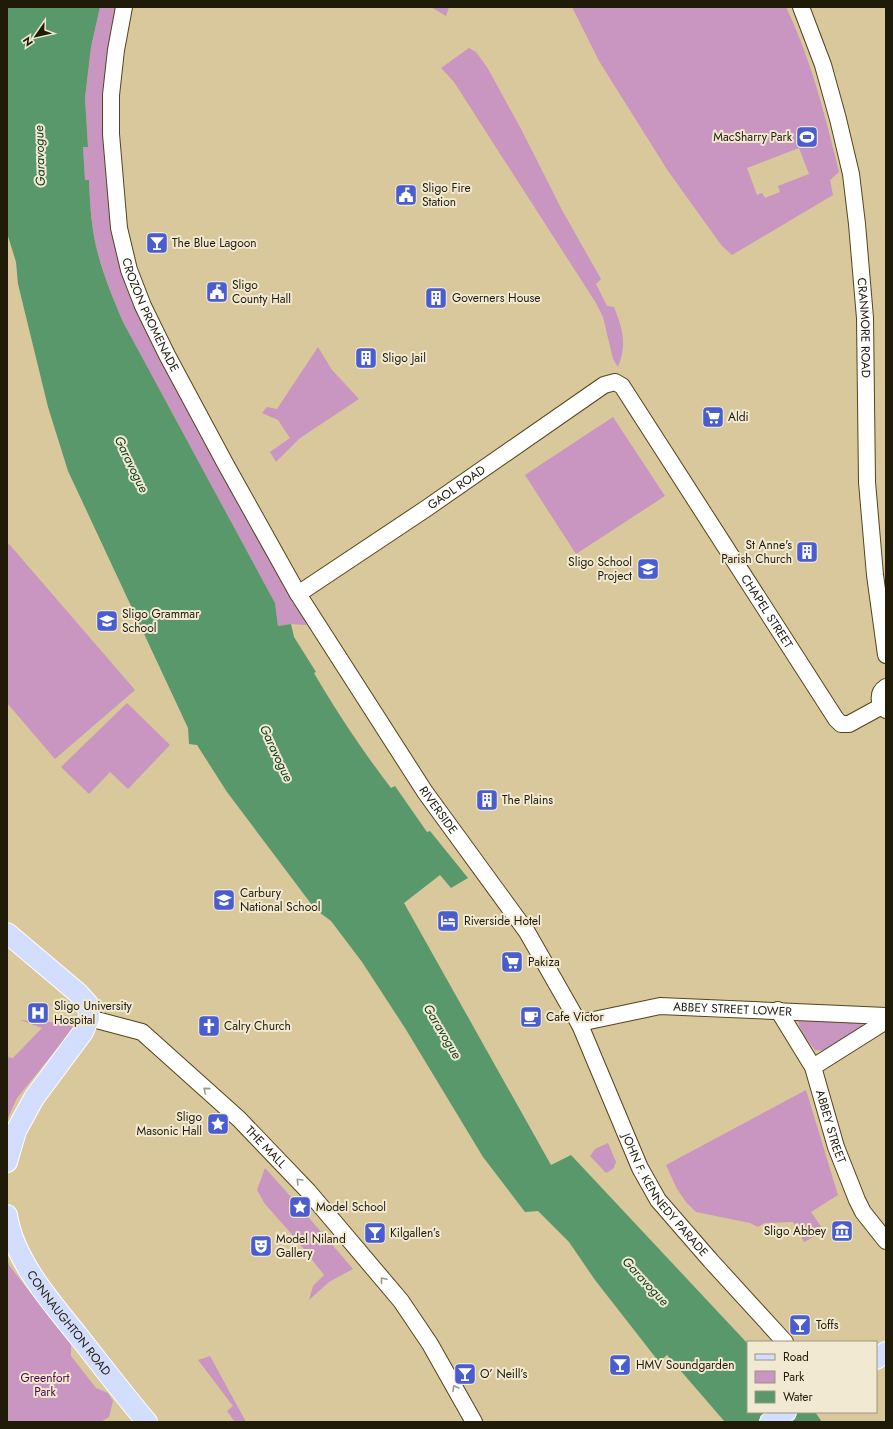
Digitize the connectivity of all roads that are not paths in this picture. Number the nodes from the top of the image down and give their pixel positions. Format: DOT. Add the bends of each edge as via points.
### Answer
graph roads {
  1 [pos="124,7"];
  2 [pos="806,9"];
  3 [pos="616,382"];
  4 [pos="298,594"];
  5 [pos="886,655"];
  6 [pos="886,687"];
  7 [pos="884,708"];
  8 [pos="7,933"];
  9 [pos="778,1010"];
  10 [pos="886,1016"];
  11 [pos="89,1018"];
  12 [pos="886,1021"];
  13 [pos="580,1025"];
  14 [pos="813,1067"];
  15 [pos="7,1162"];
  16 [pos="7,1215"];
  17 [pos="886,1240"];
  18 [pos="784,1341"];
  19 [pos="886,1352"];
  20 [pos="877,1358"];
  21 [pos="784,1413"];
  22 [pos="147,1422"];
  23 [pos="474,1422"];
  24 [pos="770,1422"];
  1 -- 4 [label="street, CROZON PROMENADE" via="111,95 110,134 119,228 129,270 167,355"];
  2 -- 5 [label="street, CRANMORE ROAD" via="851,174 865,318 867,482 875,575"];
  3 -- 4 [label="street, GAOL ROAD" via="604,385"];
  3 -- 7 [label="street, CHAPEL STREET" via="622,386 836,719 841,724 849,724"];
  4 -- 13 [label="street, RIVERSIDE" via="425,792 527,932"];
  6 -- 7 [label="street" via="879,697"];
  8 -- 11 [label="main road" via="78,993 88,1004"];
  9 -- 10 [label="street, ABBEY STREET LOWER"];
  9 -- 13 [label="street, ABBEY STREET LOWER" via="660,1006"];
  9 -- 14 [label="street, ABBEY STREET"];
  11 -- 15 [label="main road" via="83,1032 34,1098 16,1131"];
  23 -- 11 [label="street, THE MALL, one-way" via="430,1344 401,1301 317,1201 239,1119 142,1032"];
  12 -- 14 [label="street"];
  13 -- 18 [label="street, JOHN F. KENNEDY PARADE" via="640,1168 658,1200"];
  14 -- 17 [label="street, ABBEY STREET" via="846,1173 863,1212"];
  16 -- 22 [label="main road, CONNAUGHTON ROAD" via="8,1225 21,1256 37,1283"];
  19 -- 20 [label="main road"];
  21 -- 24 [label="main road"];
}
